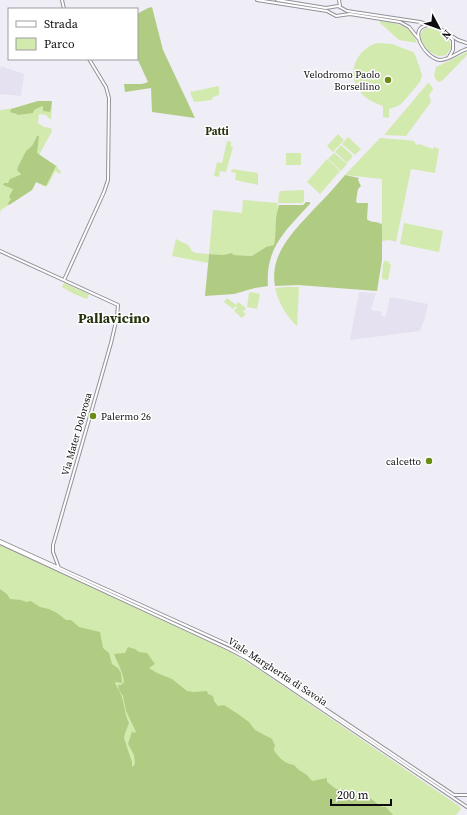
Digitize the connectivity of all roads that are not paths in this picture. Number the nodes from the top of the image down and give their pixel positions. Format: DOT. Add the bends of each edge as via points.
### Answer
graph roads {
  1 [pos="257,0"];
  2 [pos="277,0"];
  3 [pos="338,0"];
  4 [pos="334,6"];
  5 [pos="341,8"];
  6 [pos="332,14"];
  7 [pos="340,16"];
  8 [pos="434,26"];
  9 [pos="446,32"];
  10 [pos="418,38"];
  11 [pos="467,43"];
  12 [pos="467,49"];
  13 [pos="448,57"];
  14 [pos="90,60"];
  15 [pos="0,251"];
  16 [pos="64,280"];
  17 [pos="0,542"];
  18 [pos="59,570"];
  19 [pos="467,795"];
  20 [pos="454,797"];
  21 [pos="467,807"];
  1 -- 6 [label="street"];
  2 -- 4 [label="street" via="324,7"];
  3 -- 4 [label="street"];
  3 -- 5 [label="street"];
  4 -- 5 [label="street"];
  4 -- 6 [label="street"];
  5 -- 7 [label="street"];
  5 -- 8 [label="street"];
  6 -- 7 [label="street"];
  7 -- 10 [label="street" via="352,14 400,22 409,27"];
  8 -- 9 [label="street"];
  8 -- 10 [label="street" via="421,27"];
  9 -- 11 [label="street"];
  9 -- 13 [label="street" via="454,44 453,52"];
  10 -- 13 [label="street" via="423,48 434,58 441,60"];
  12 -- 13 [label="street"];
  14 -- 16 [label="street" via="106,87 109,98 108,180"];
  15 -- 16 [label="street"];
  16 -- 18 [label="street, Via Mater Dolorosa" via="118,305 118,311 53,545"];
  17 -- 18 [label="street, Viale Margherita di Savoia"];
  18 -- 20 [label="street, Viale Margherita di Savoia" via="231,646"];
  19 -- 20 [label="street"];
  20 -- 21 [label="street, Viale Margherita di Savoia"];
}
